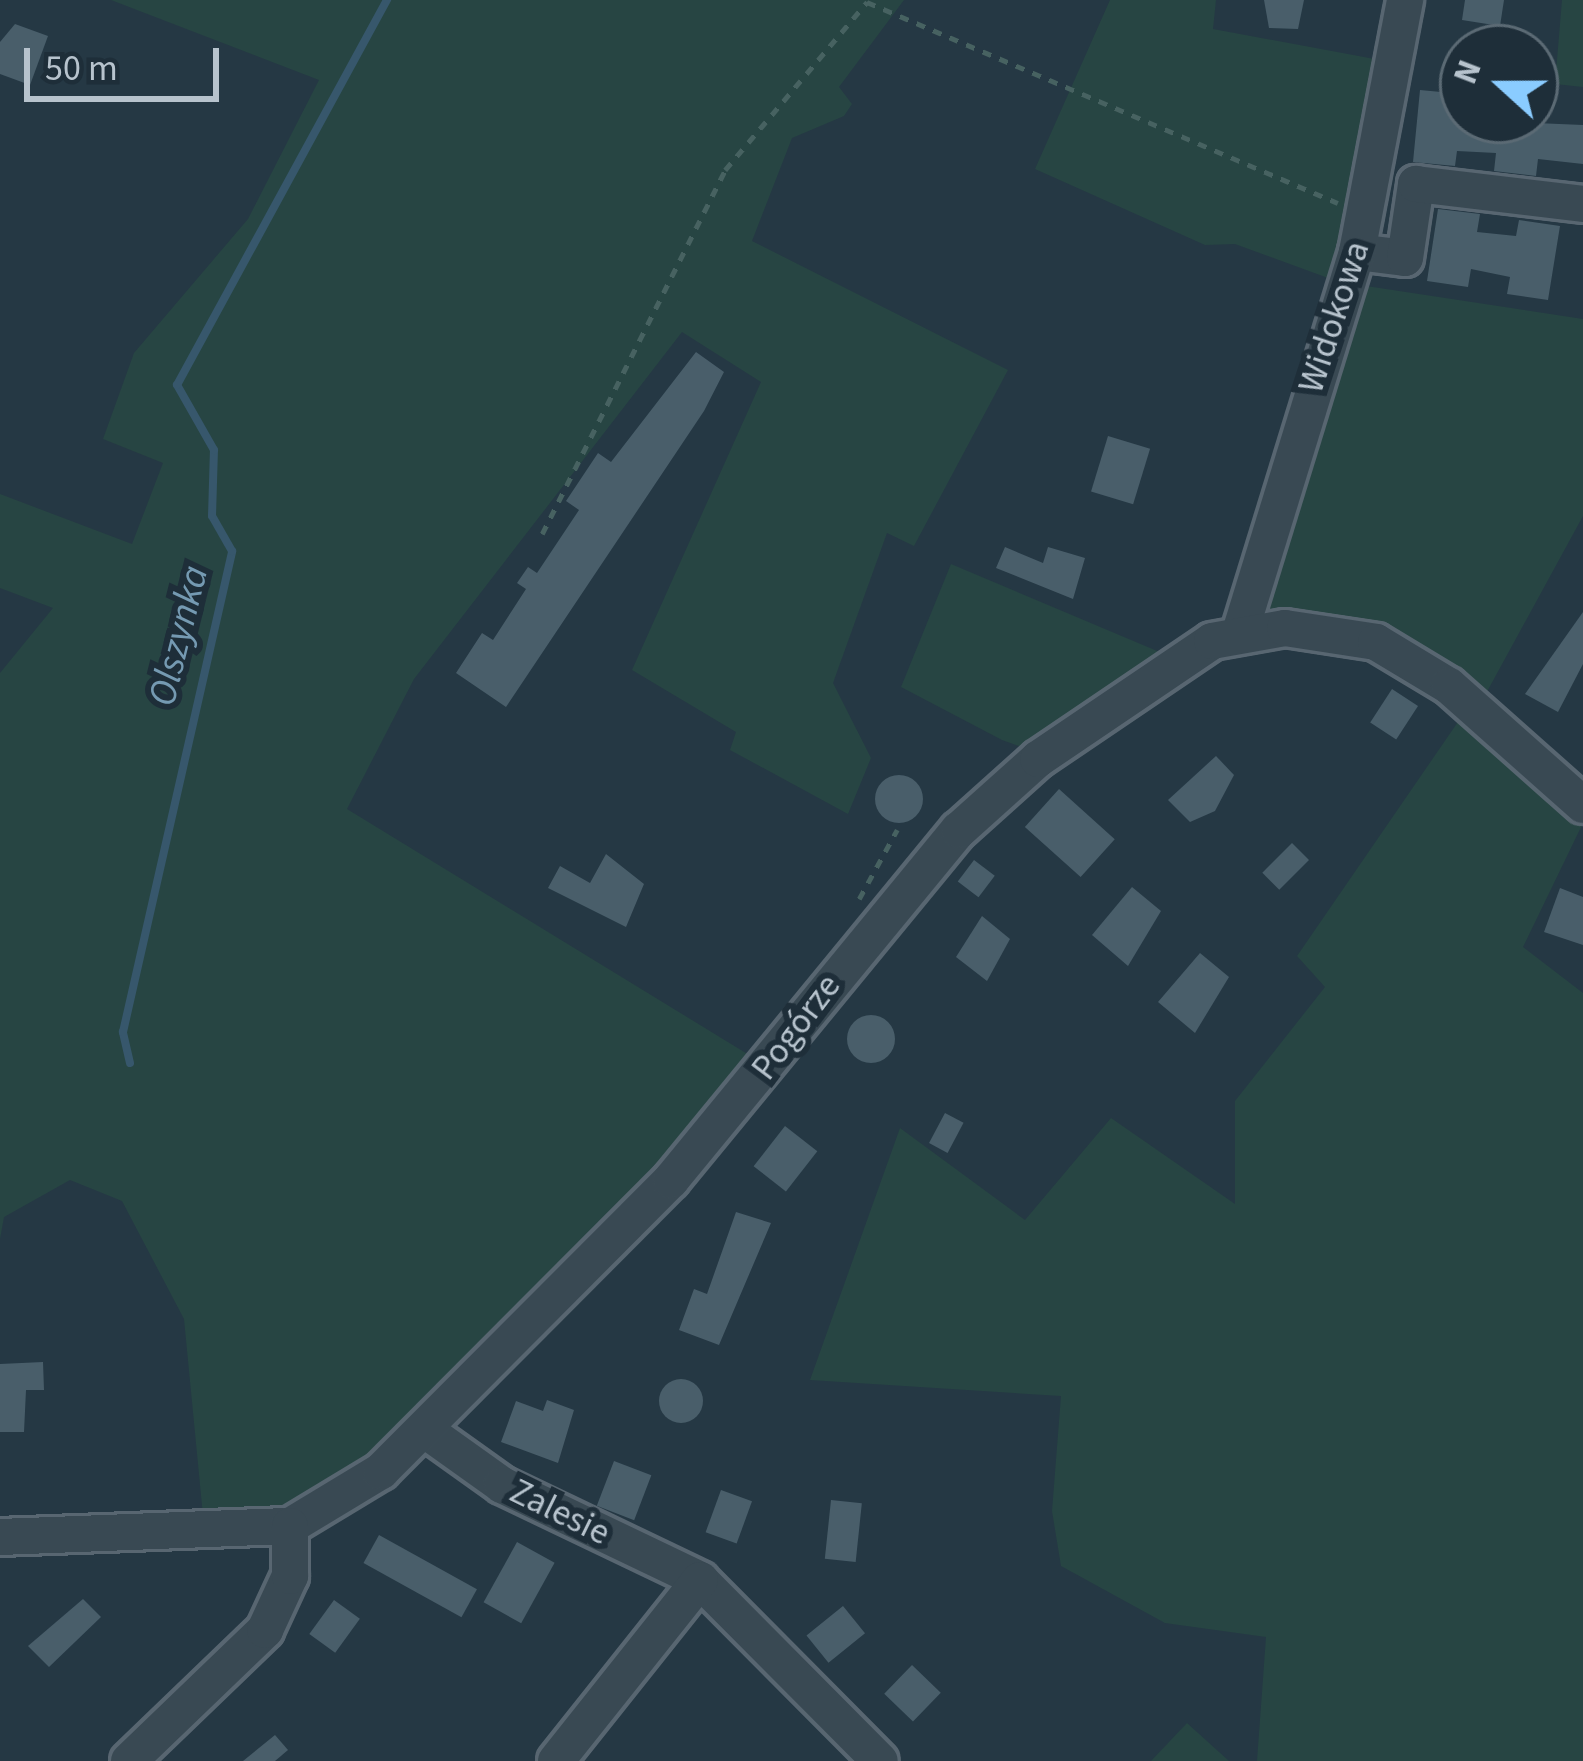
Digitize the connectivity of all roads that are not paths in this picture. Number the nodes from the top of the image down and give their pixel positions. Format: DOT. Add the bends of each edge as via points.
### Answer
graph roads {
  1 [pos="1405,0"];
  2 [pos="1583,204"];
  3 [pos="1357,252"];
  4 [pos="1241,629"];
  5 [pos="1583,805"];
  6 [pos="428,1432"];
  7 [pos="290,1526"];
  8 [pos="0,1537"];
  9 [pos="700,1580"];
  10 [pos="129,1761"];
  11 [pos="556,1761"];
  12 [pos="880,1761"];
  1 -- 3 [label="street, Widokowa"];
  2 -- 3 [label="street" via="1416,184 1405,258"];
  3 -- 4 [label="street, Widokowa"];
  4 -- 5 [label="street" via="1331,629 1415,661"];
  4 -- 6 [label="street, Pogórze" via="1082,728 959,830 796,1017 742,1100"];
  6 -- 7 [label="street, Pogórze"];
  6 -- 9 [label="street, Zalesie" via="502,1485"];
  7 -- 8 [label="street"];
  7 -- 10 [label="street" via="290,1576 266,1630"];
  9 -- 11 [label="street"];
  9 -- 12 [label="street, Zalesie"];
}
